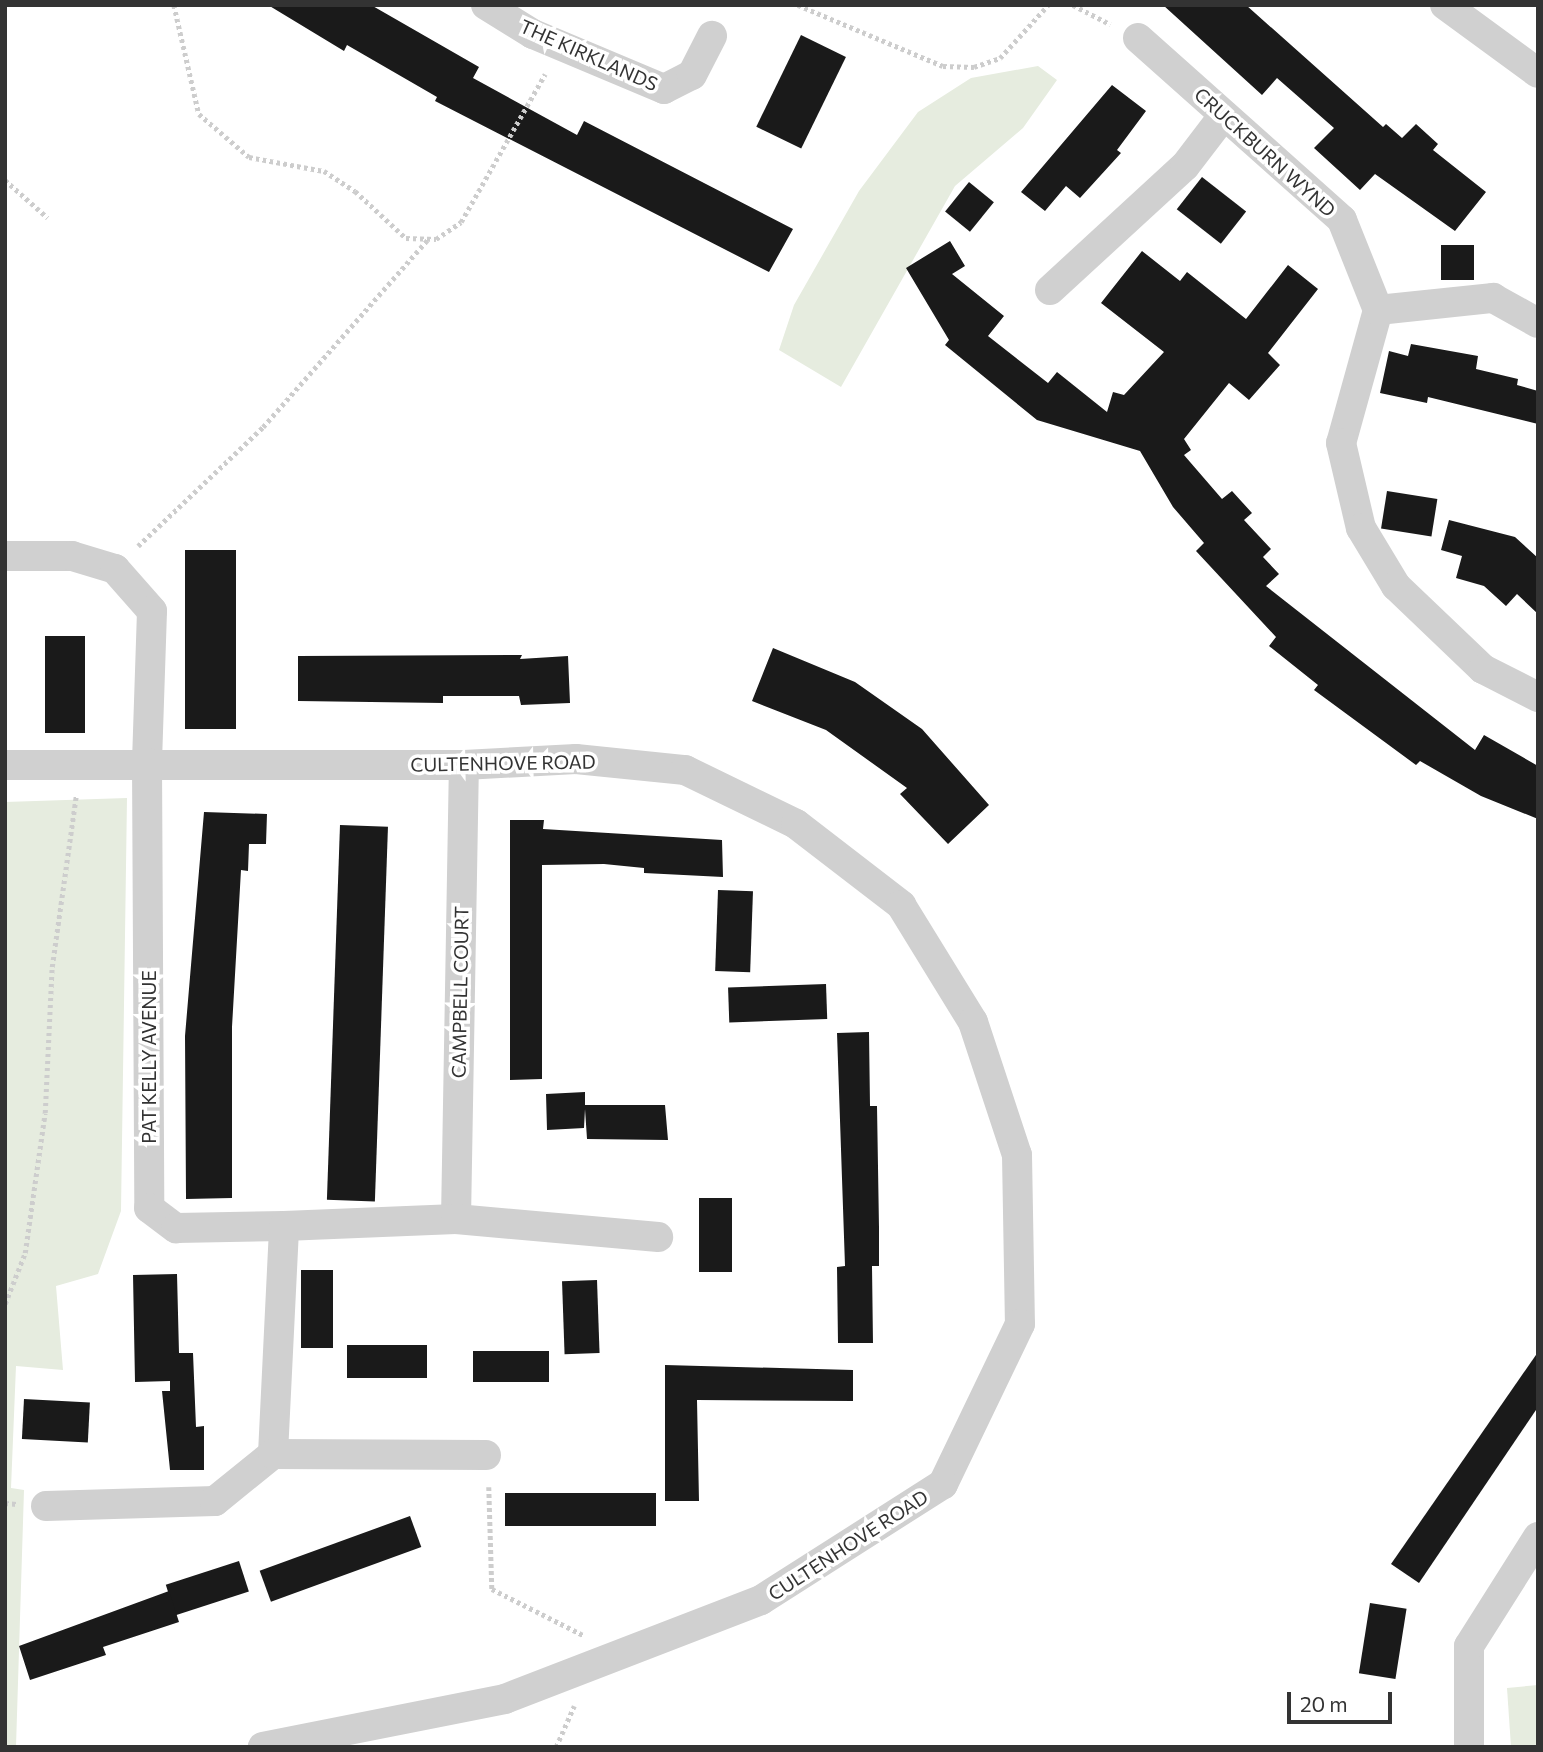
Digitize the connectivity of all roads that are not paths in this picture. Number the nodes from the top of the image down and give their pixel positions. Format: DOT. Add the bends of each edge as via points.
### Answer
graph roads {
  1 [pos="486,5"];
  2 [pos="1445,5"];
  3 [pos="712,36"];
  4 [pos="1138,38"];
  5 [pos="1538,72"];
  6 [pos="1224,115"];
  7 [pos="1050,290"];
  8 [pos="1378,310"];
  9 [pos="1538,323"];
  10 [pos="5,556"];
  11 [pos="1538,697"];
  12 [pos="147,763"];
  13 [pos="5,765"];
  14 [pos="464,765"];
  15 [pos="456,1219"];
  16 [pos="284,1226"];
  17 [pos="658,1237"];
  18 [pos="274,1454"];
  19 [pos="486,1455"];
  20 [pos="46,1506"];
  21 [pos="1538,1537"];
  22 [pos="264,1747"];
  23 [pos="1469,1747"];
  1 -- 3 [label="street, THE KIRKLANDS" via="561,47 664,89 692,75"];
  2 -- 5 [label="street"];
  4 -- 6 [label="street, CRUCKBURN WYND"];
  6 -- 7 [label="street" via="1185,166"];
  6 -- 8 [label="street, CRUCKBURN WYND" via="1342,220"];
  8 -- 9 [label="street" via="1493,298"];
  8 -- 11 [label="street" via="1341,443 1361,528 1396,586 1483,669"];
  10 -- 12 [label="street" via="72,556 115,569 152,611"];
  12 -- 13 [label="street, CULTENHOVE ROAD"];
  12 -- 14 [label="street, CULTENHOVE ROAD"];
  12 -- 16 [label="street, PAT KELLY AVENUE" via="149,1208 176,1228"];
  14 -- 15 [label="street, CAMPBELL COURT"];
  14 -- 22 [label="street, CULTENHOVE ROAD" via="576,759 685,770 796,824 901,905 973,1022 1017,1155 1020,1324 943,1484 761,1600 505,1699"];
  15 -- 16 [label="street"];
  15 -- 17 [label="street"];
  16 -- 18 [label="street"];
  18 -- 19 [label="street"];
  18 -- 20 [label="street" via="215,1500"];
  21 -- 23 [label="street" via="1469,1646"];
}
